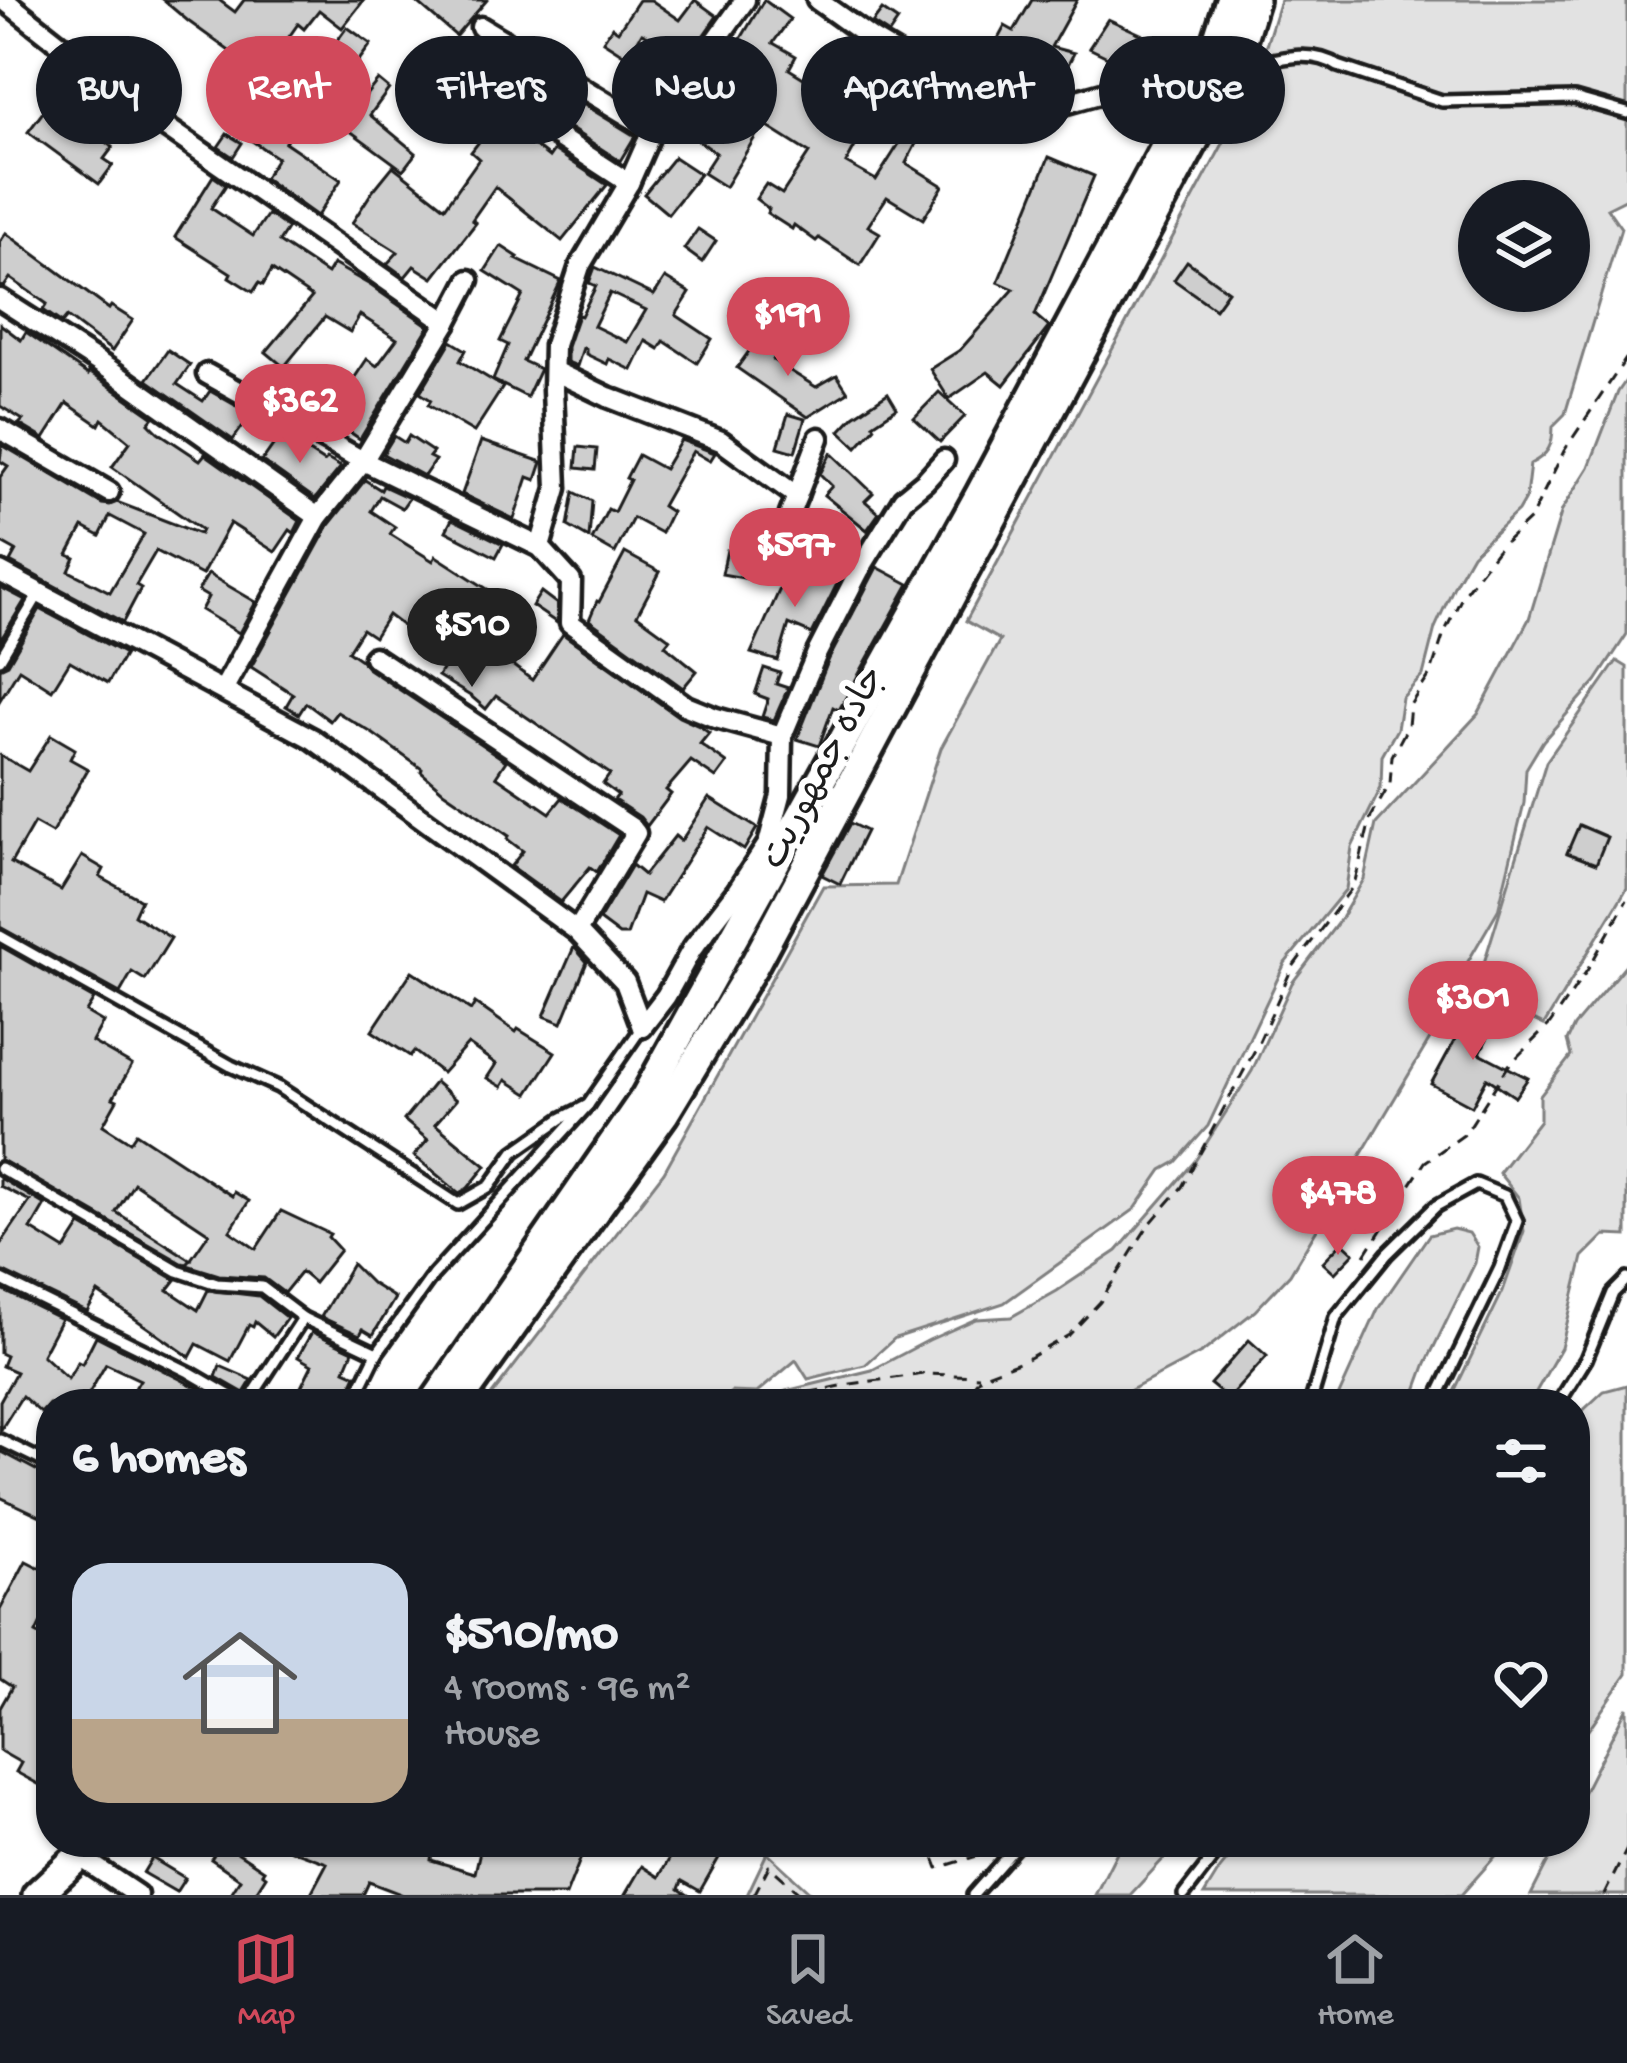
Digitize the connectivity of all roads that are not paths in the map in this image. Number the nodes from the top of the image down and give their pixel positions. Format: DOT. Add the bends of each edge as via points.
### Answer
graph roads {
  1 [pos="4,0"];
  2 [pos="745,0"];
  3 [pos="817,0"];
  4 [pos="1230,0"];
  5 [pos="1254,0"];
  6 [pos="481,27"];
  7 [pos="719,36"];
  8 [pos="1226,36"];
  9 [pos="1237,36"];
  10 [pos="1285,58"];
  11 [pos="1099,96"];
  12 [pos="612,106"];
  13 [pos="1627,113"];
  14 [pos="569,144"];
  15 [pos="646,144"];
  16 [pos="1178,144"];
  17 [pos="1181,144"];
  18 [pos="629,183"];
  19 [pos="470,280"];
  20 [pos="0,298"];
  21 [pos="447,322"];
  22 [pos="554,371"];
  23 [pos="207,374"];
  24 [pos="0,429"];
  25 [pos="819,438"];
  26 [pos="944,460"];
  27 [pos="363,461"];
  28 [pos="109,492"];
  29 [pos="797,496"];
  30 [pos="318,517"];
  31 [pos="540,548"];
  32 [pos="860,568"];
  33 [pos="0,572"];
  34 [pos="40,592"];
  35 [pos="374,658"];
  36 [pos="0,659"];
  37 [pos="223,690"];
  38 [pos="782,736"];
  39 [pos="577,931"];
  40 [pos="0,936"];
  41 [pos="692,949"];
  42 [pos="729,949"];
  43 [pos="642,1027"];
  44 [pos="589,1105"];
  45 [pos="0,1168"];
  46 [pos="0,1279"];
  47 [pos="1627,1280"];
  48 [pos="303,1318"];
  49 [pos="377,1353"];
  50 [pos="219,1389"];
  51 [pos="255,1389"];
  52 [pos="359,1389"];
  53 [pos="443,1389"];
  54 [pos="469,1389"];
  55 [pos="1314,1389"];
  56 [pos="1441,1389"];
  57 [pos="1567,1389"];
  58 [pos="0,1440"];
  59 [pos="36,1458"];
  60 [pos="70,1857"];
  61 [pos="73,1857"];
  62 [pos="94,1857"];
  63 [pos="1007,1857"];
  64 [pos="1213,1857"];
  65 [pos="19,1895"];
  66 [pos="37,1895"];
  67 [pos="137,1895"];
  68 [pos="973,1895"];
  69 [pos="1184,1895"];
  1 -- 21 [label="street" via="163,124"];
  2 -- 7 [label="street"];
  3 -- 11 [label="street" via="940,80 1016,105"];
  4 -- 8 [label="main road, جاده جمهوریت"];
  5 -- 9 [label="main road, جاده جمهوریت"];
  6 -- 12 [label="street"];
  10 -- 13 [label="lane" via="1324,57 1442,101 1574,98"];
  14 -- 18 [label="street"];
  15 -- 18 [label="street"];
  16 -- 42 [label="main road, جاده جمهوریت"];
  17 -- 54 [label="main road, جاده جمهوریت" via="754,965 664,1114"];
  18 -- 22 [label="street" via="580,266 554,345"];
  19 -- 21 [label="street"];
  20 -- 30 [label="street"];
  21 -- 27 [label="street"];
  22 -- 29 [label="street" via="721,441"];
  22 -- 31 [label="street" via="557,488"];
  23 -- 27 [label="street"];
  24 -- 28 [label="street"];
  25 -- 29 [label="street"];
  26 -- 32 [label="street" via="903,499"];
  27 -- 30 [label="street"];
  27 -- 31 [label="street"];
  29 -- 32 [label="street" via="786,531"];
  30 -- 37 [label="street"];
  31 -- 38 [label="street" via="572,581 570,622 686,706"];
  32 -- 38 [label="street"];
  33 -- 34 [label="street"];
  34 -- 36 [label="lane"];
  34 -- 37 [label="street"];
  35 -- 39 [label="street" via="636,833"];
  37 -- 39 [label="street" via="313,739"];
  38 -- 41 [label="street" via="781,795 767,844"];
  39 -- 43 [label="street" via="626,982"];
  40 -- 44 [label="lane" via="278,1087 458,1204 490,1186 514,1152"];
  41 -- 42 [label="street"];
  41 -- 43 [label="street"];
  42 -- 53 [label="main road, جاده جمهوریت" via="645,1097"];
  43 -- 44 [label="lane"];
  44 -- 49 [label="lane" via="433,1275"];
  45 -- 48 [label="lane" via="178,1271 262,1287"];
  46 -- 50 [label="lane"];
  47 -- 57 [label="lane" via="1613,1293"];
  48 -- 49 [label="lane"];
  48 -- 51 [label="lane"];
  49 -- 52 [label="lane"];
  55 -- 56 [label="lane" via="1336,1317 1436,1206 1476,1184 1504,1196 1517,1221"];
  58 -- 59 [label="lane"];
  60 -- 65 [label="main road"];
  61 -- 66 [label="main road"];
  62 -- 67 [label="street"];
  63 -- 68 [label="lane"];
  64 -- 69 [label="lane"];
}
